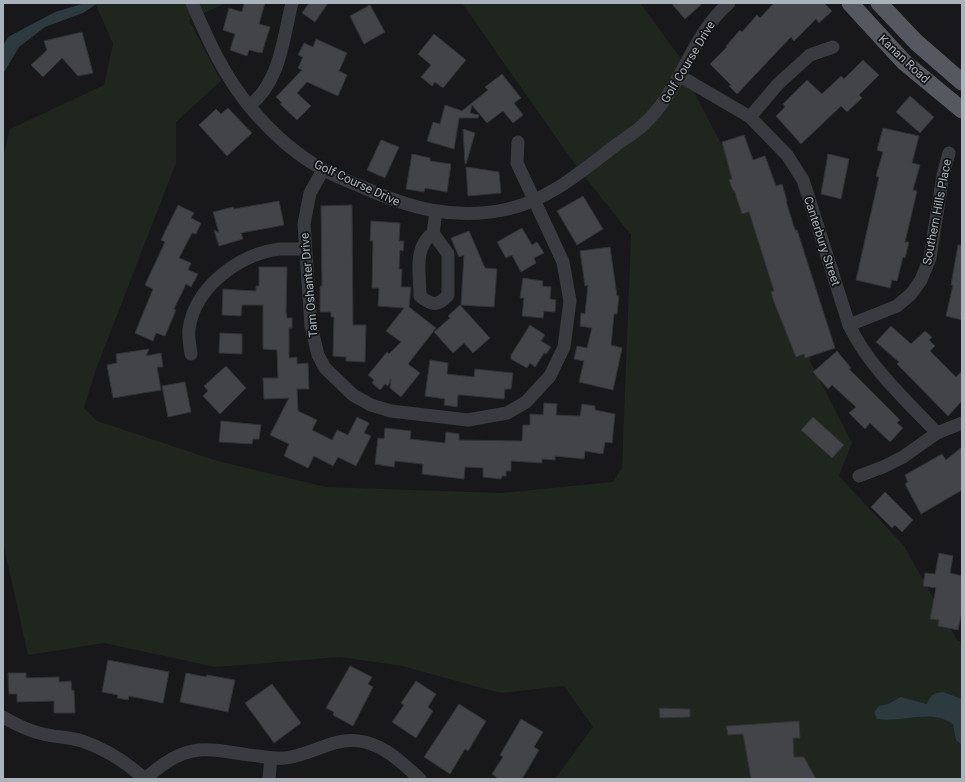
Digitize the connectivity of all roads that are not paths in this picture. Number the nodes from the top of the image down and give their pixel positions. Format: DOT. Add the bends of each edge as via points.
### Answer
graph roads {
  1 [pos="192,3"];
  2 [pos="292,3"];
  3 [pos="729,3"];
  4 [pos="850,3"];
  5 [pos="879,3"];
  6 [pos="834,47"];
  7 [pos="680,76"];
  8 [pos="962,82"];
  9 [pos="249,106"];
  10 [pos="962,110"];
  11 [pos="750,117"];
  12 [pos="518,142"];
  13 [pos="948,152"];
  14 [pos="323,170"];
  15 [pos="534,200"];
  16 [pos="436,212"];
  17 [pos="433,234"];
  18 [pos="305,249"];
  19 [pos="849,325"];
  20 [pos="191,354"];
  21 [pos="962,423"];
  22 [pos="936,433"];
  23 [pos="859,476"];
  24 [pos="3,717"];
  25 [pos="271,758"];
  26 [pos="145,779"];
  27 [pos="269,779"];
  28 [pos="420,779"];
  1 -- 9 [label="street, Golf Course Drive" via="222,68"];
  2 -- 9 [label="street" via="274,75 264,93"];
  3 -- 7 [label="street, Golf Course Drive" via="706,29"];
  4 -- 10 [label="main road, Kanan Road" via="904,62"];
  5 -- 8 [label="main road, Kanan Road" via="916,42"];
  6 -- 11 [label="street" via="810,55 778,84"];
  7 -- 11 [label="street, Canterbury Street"];
  7 -- 15 [label="street, Golf Course Drive" via="663,105 642,127 573,179"];
  9 -- 14 [label="street, Golf Course Drive" via="283,141"];
  11 -- 19 [label="street, Canterbury Street" via="787,156 803,180"];
  12 -- 15 [label="street, Tam Oshanter Drive" via="517,163"];
  13 -- 19 [label="street, Southern Hills Place" via="930,258 921,280 911,294 897,306"];
  14 -- 16 [label="street, Golf Course Drive" via="395,202"];
  14 -- 18 [label="street, Tam Oshanter Drive" via="306,204"];
  15 -- 16 [label="street, Golf Course Drive" via="508,209 485,212"];
  15 -- 18 [label="street, Tam Oshanter Drive" via="563,262 570,302 564,347 550,376 526,402 507,413 468,420 390,411 352,395 325,368 314,341"];
  16 -- 17 [label="street"];
  17 -- 17 [label="street" via="426,239 420,250 420,296 436,305 448,295 448,254"];
  18 -- 20 [label="street" via="280,249 258,254 223,273 208,288 193,312 188,331"];
  19 -- 22 [label="street, Canterbury Street" via="868,358"];
  21 -- 22 [label="street"];
  22 -- 23 [label="street" via="903,457"];
  24 -- 26 [label="street" via="42,734 81,741 104,750 125,762"];
  25 -- 26 [label="street" via="212,749 190,751 164,762"];
  25 -- 27 [label="street"];
  25 -- 28 [label="street" via="296,756 338,742 365,742 392,754"];
}
